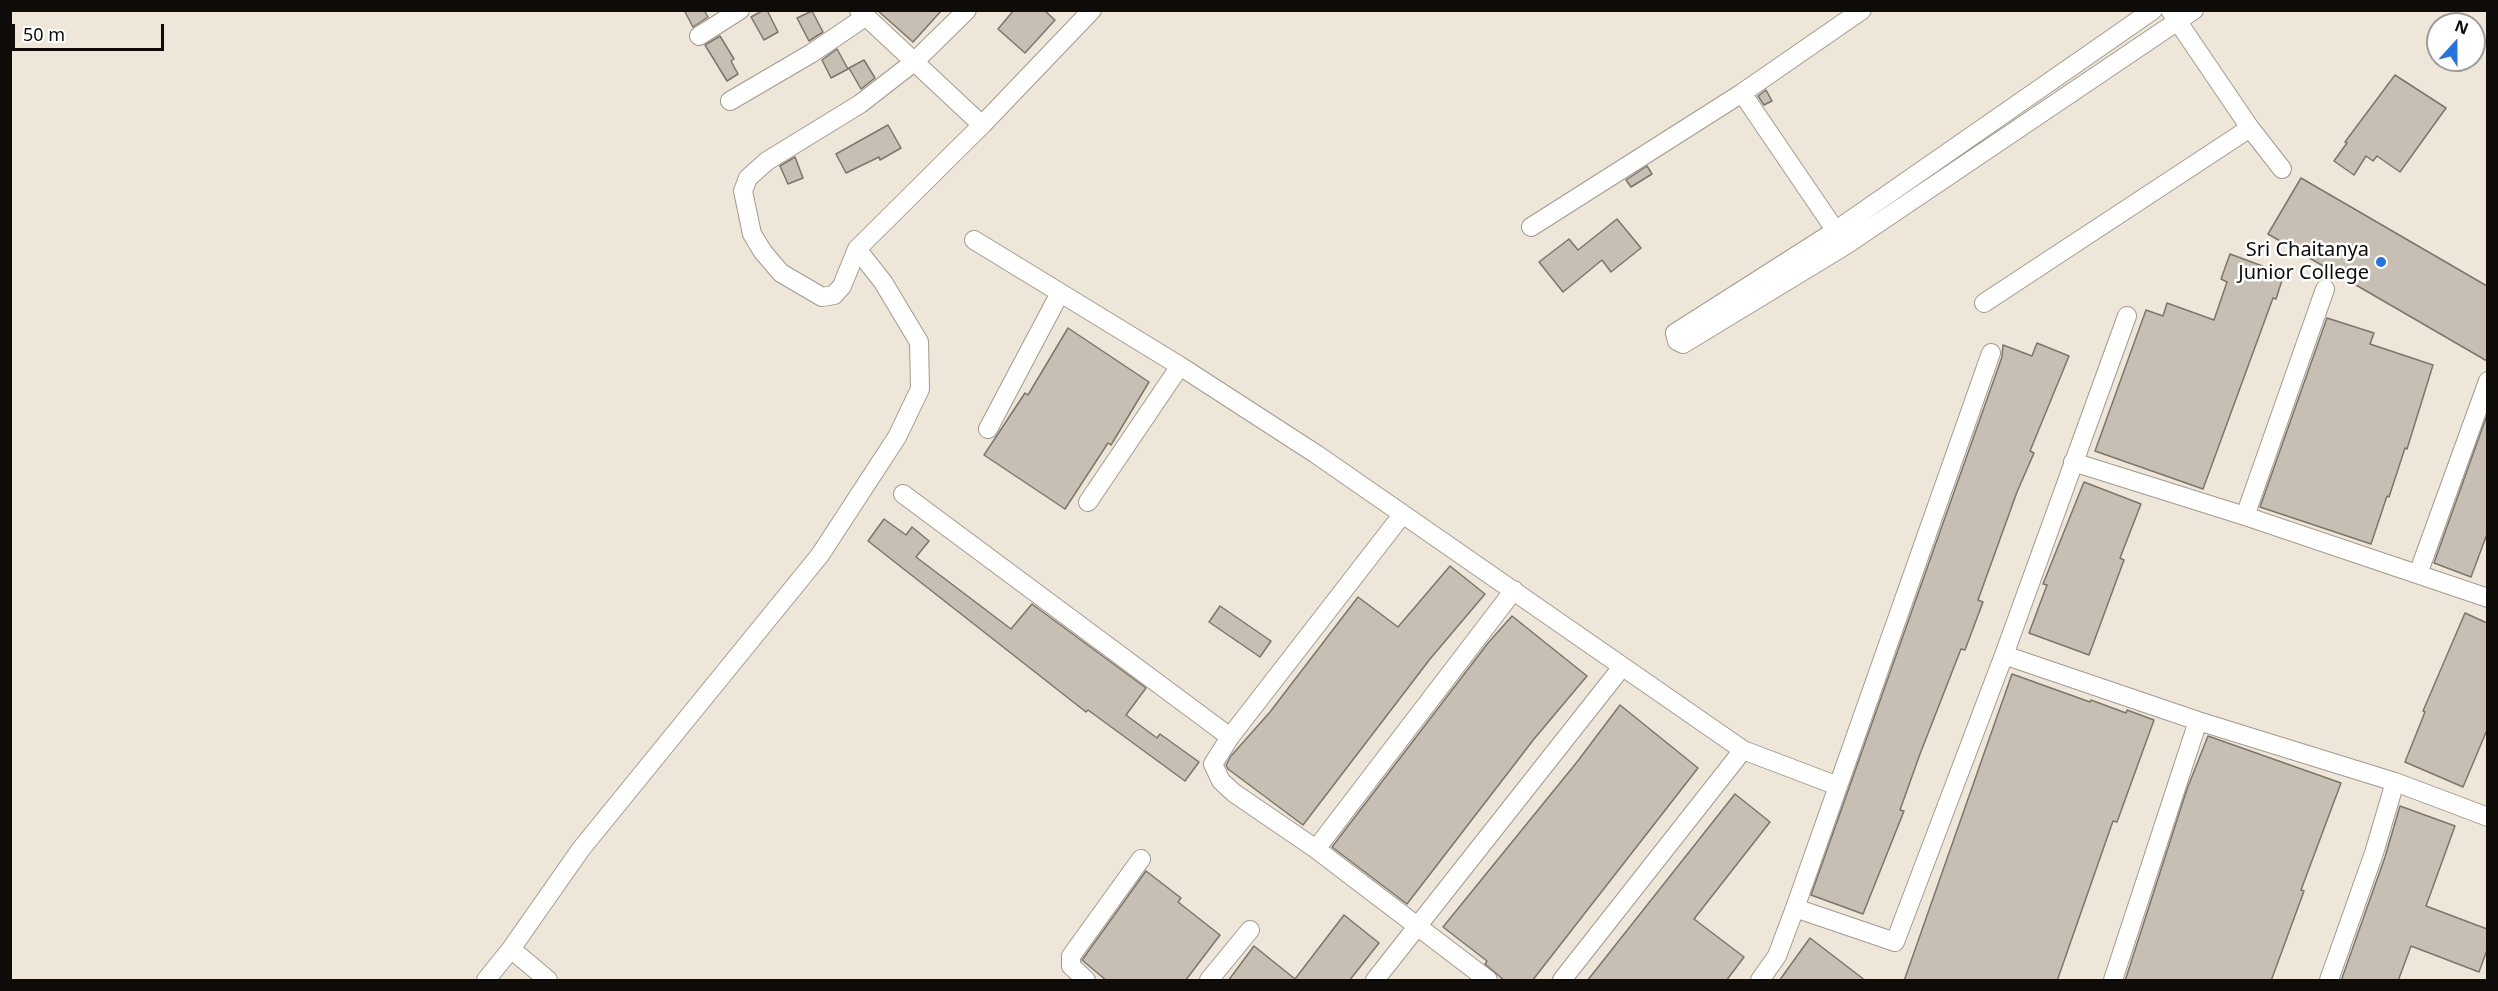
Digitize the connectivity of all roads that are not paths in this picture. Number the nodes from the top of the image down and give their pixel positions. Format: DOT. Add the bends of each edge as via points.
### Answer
graph roads {
  1 [pos="740,10"];
  2 [pos="967,10"];
  3 [pos="1092,10"];
  4 [pos="1862,10"];
  5 [pos="2153,10"];
  6 [pos="2194,10"];
  7 [pos="862,14"];
  8 [pos="2174,16"];
  9 [pos="699,36"];
  10 [pos="914,62"];
  11 [pos="1742,93"];
  12 [pos="730,101"];
  13 [pos="982,125"];
  14 [pos="2250,129"];
  15 [pos="2282,169"];
  16 [pos="1531,226"];
  17 [pos="1841,238"];
  18 [pos="974,240"];
  19 [pos="857,249"];
  20 [pos="2325,289"];
  21 [pos="1060,293"];
  22 [pos="1984,303"];
  23 [pos="2127,316"];
  24 [pos="1991,353"];
  25 [pos="1180,366"];
  26 [pos="2487,381"];
  27 [pos="988,429"];
  28 [pos="2073,462"];
  29 [pos="903,494"];
  30 [pos="1088,502"];
  31 [pos="1402,515"];
  32 [pos="2245,516"];
  33 [pos="2418,574"];
  34 [pos="1514,590"];
  35 [pos="2487,598"];
  36 [pos="2004,655"];
  37 [pos="1622,667"];
  38 [pos="2198,721"];
  39 [pos="1230,737"];
  40 [pos="1743,750"];
  41 [pos="2395,782"];
  42 [pos="1838,786"];
  43 [pos="2487,817"];
  44 [pos="1316,849"];
  45 [pos="1141,859"];
  46 [pos="1796,908"];
  47 [pos="1418,926"];
  48 [pos="1250,930"];
  49 [pos="511,949"];
  50 [pos="488,980"];
  51 [pos="548,981"];
  52 [pos="1086,981"];
  53 [pos="1209,981"];
  54 [pos="1375,981"];
  55 [pos="1488,981"];
  56 [pos="1562,981"];
  57 [pos="1760,981"];
  58 [pos="2113,981"];
  59 [pos="2329,981"];
  1 -- 9 [label="street"];
  2 -- 10 [label="street"];
  3 -- 13 [label="street"];
  4 -- 11 [label="street"];
  5 -- 17 [label="street"];
  6 -- 8 [label="street"];
  7 -- 10 [label="street"];
  7 -- 12 [label="street" via="813,53"];
  8 -- 14 [label="street"];
  8 -- 17 [label="street"];
  10 -- 13 [label="street"];
  10 -- 19 [label="street" via="860,105 766,161 748,178 742,191 752,234 763,252 781,273 812,293 822,297 834,295 842,286"];
  11 -- 16 [label="street"];
  11 -- 17 [label="street"];
  13 -- 19 [label="street"];
  14 -- 15 [label="street"];
  14 -- 22 [label="street"];
  17 -- 17 [label="street" via="1683,344 1677,341 1675,333"];
  18 -- 21 [label="street"];
  19 -- 49 [label="street" via="883,282 919,342 920,389 897,437 820,555 581,849"];
  20 -- 32 [label="street"];
  21 -- 25 [label="street"];
  21 -- 27 [label="street"];
  23 -- 28 [label="street"];
  24 -- 42 [label="street"];
  25 -- 30 [label="street"];
  25 -- 31 [label="street"];
  26 -- 33 [label="street"];
  28 -- 32 [label="street"];
  28 -- 36 [label="street"];
  29 -- 39 [label="street"];
  31 -- 34 [label="street"];
  31 -- 39 [label="street"];
  32 -- 33 [label="street"];
  33 -- 35 [label="street"];
  34 -- 37 [label="street"];
  34 -- 44 [label="street"];
  36 -- 38 [label="street"];
  36 -- 46 [label="street" via="1894,942"];
  37 -- 40 [label="street"];
  37 -- 47 [label="street"];
  38 -- 41 [label="street"];
  38 -- 58 [label="street"];
  39 -- 44 [label="street" via="1213,764 1221,781"];
  40 -- 42 [label="street"];
  40 -- 56 [label="street"];
  41 -- 43 [label="street"];
  41 -- 59 [label="street"];
  42 -- 46 [label="street"];
  44 -- 47 [label="street"];
  45 -- 52 [label="street" via="1071,956 1071,966"];
  46 -- 57 [label="street" via="1777,956"];
  47 -- 54 [label="street"];
  47 -- 55 [label="street"];
  48 -- 53 [label="street"];
  49 -- 50 [label="street"];
  49 -- 51 [label="street"];
}
